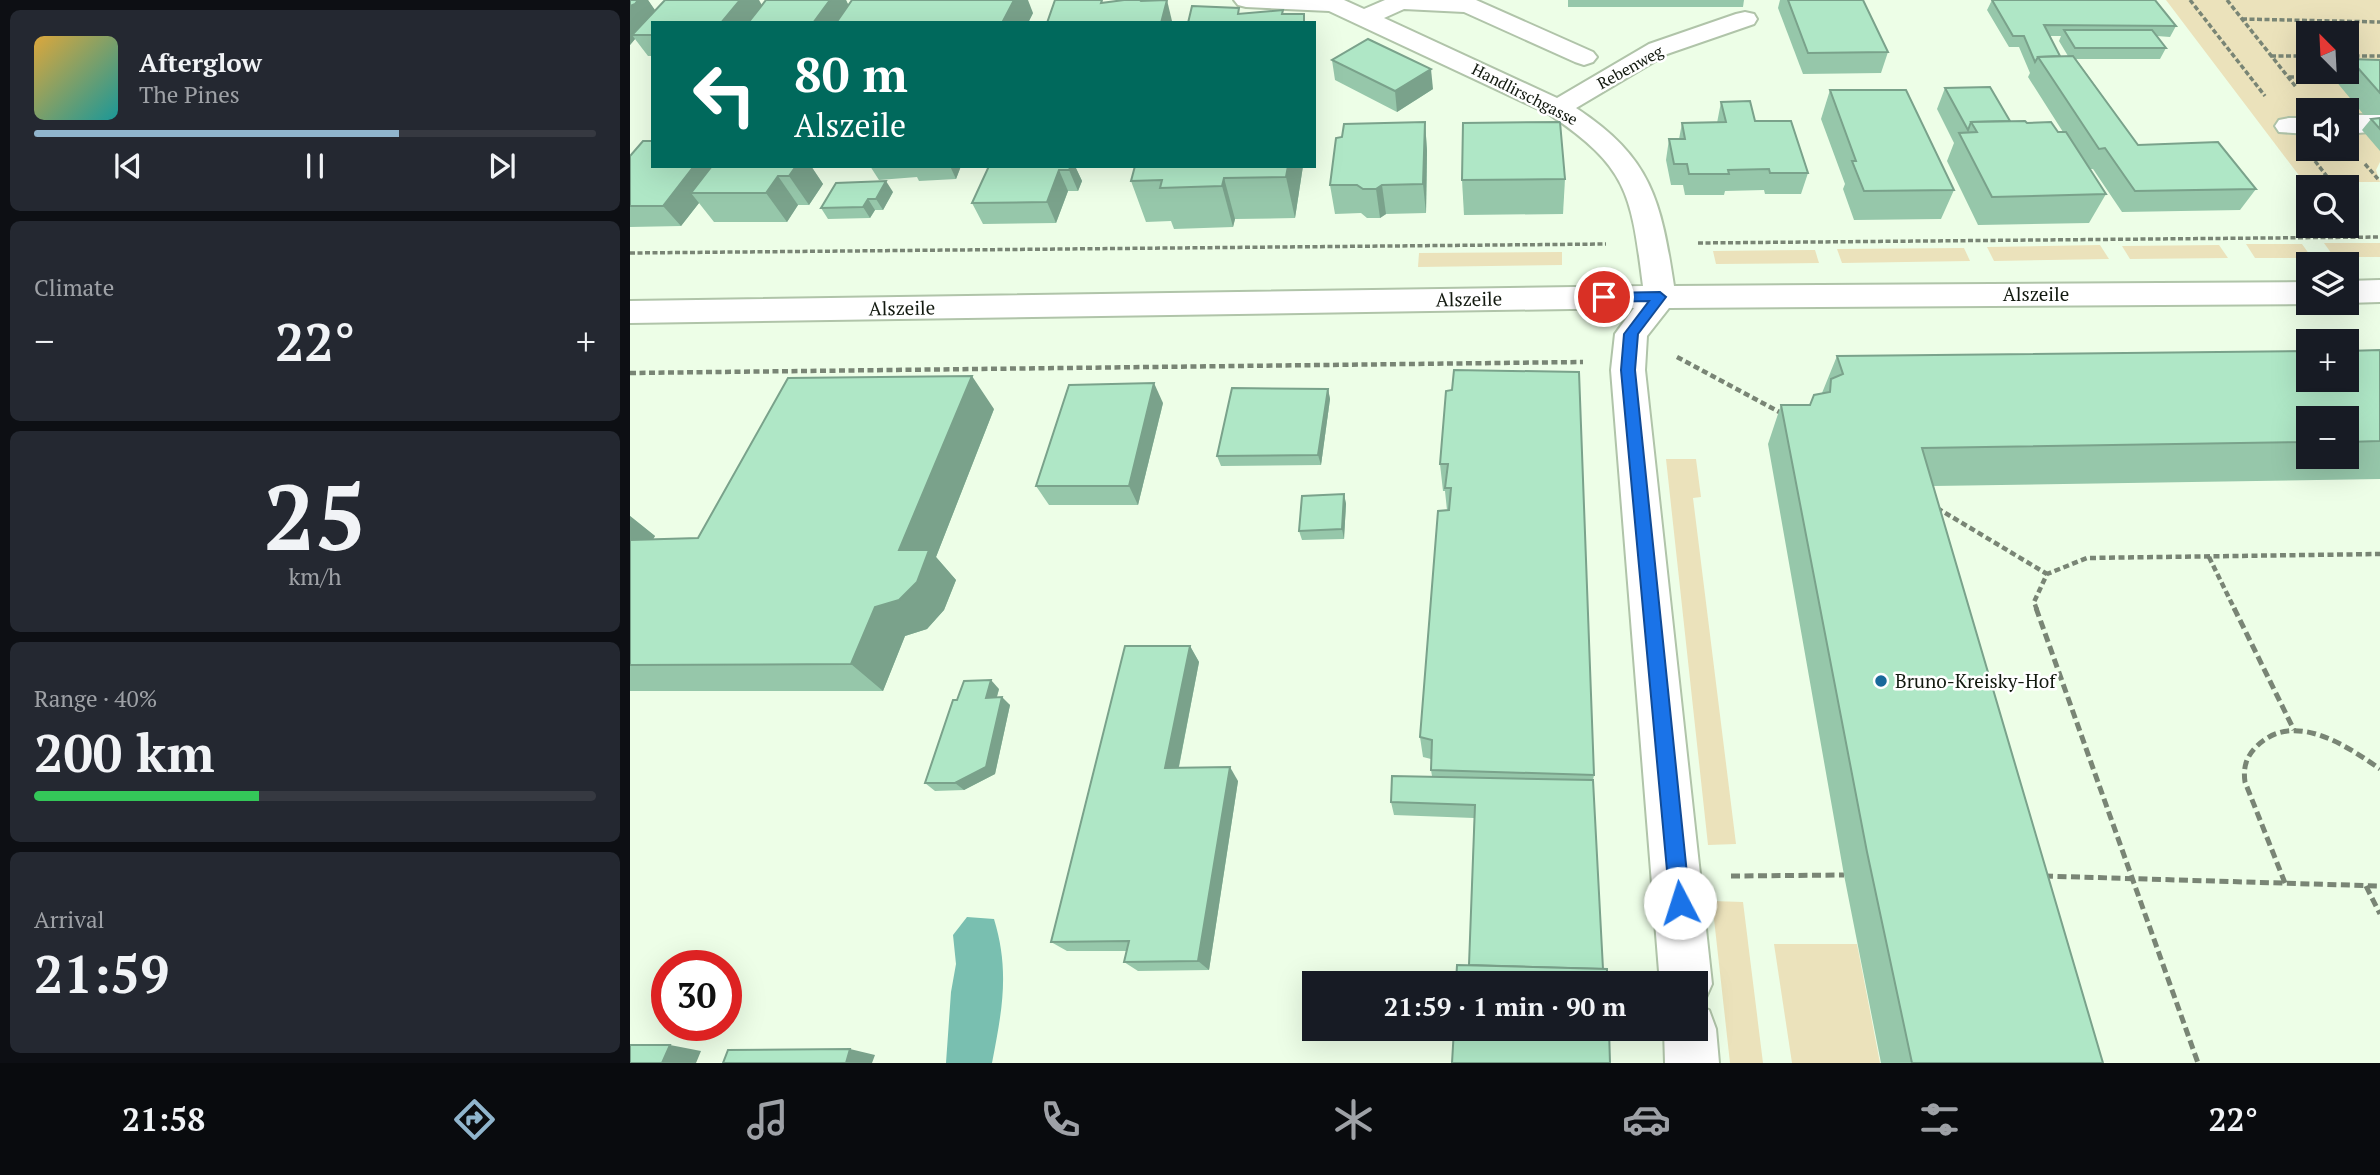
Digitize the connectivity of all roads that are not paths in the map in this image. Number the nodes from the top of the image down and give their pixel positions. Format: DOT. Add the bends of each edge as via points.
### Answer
graph roads {
  1 [pos="1246,0"];
  2 [pos="1330,2"];
  3 [pos="1365,18"];
  4 [pos="1745,19"];
  5 [pos="1584,57"];
  6 [pos="1558,108"];
  7 [pos="2359,123"];
  8 [pos="2380,123"];
  9 [pos="2380,291"];
  10 [pos="2359,292"];
  11 [pos="2296,293"];
  12 [pos="1660,297"];
  13 [pos="630,312"];
  14 [pos="1685,971"];
  15 [pos="1690,1041"];
  16 [pos="1692,1063"];
  1 -- 2 [label="street"];
  2 -- 3 [label="street, Handlirschgasse"];
  3 -- 5 [label="street" via="1401,2 1468,5"];
  3 -- 6 [label="street, Handlirschgasse"];
  4 -- 6 [label="street, Rebenweg" via="1658,50"];
  6 -- 12 [label="street, Handlirschgasse" via="1593,129 1628,167 1643,198"];
  7 -- 8 [label="street"];
  9 -- 10 [label="street"];
  11 -- 12 [label="street, Alszeile"];
  12 -- 13 [label="street, Alszeile"];
  12 -- 14 [label="street" via="1631,334 1628,370"];
  15 -- 16 [label="street"];
}
